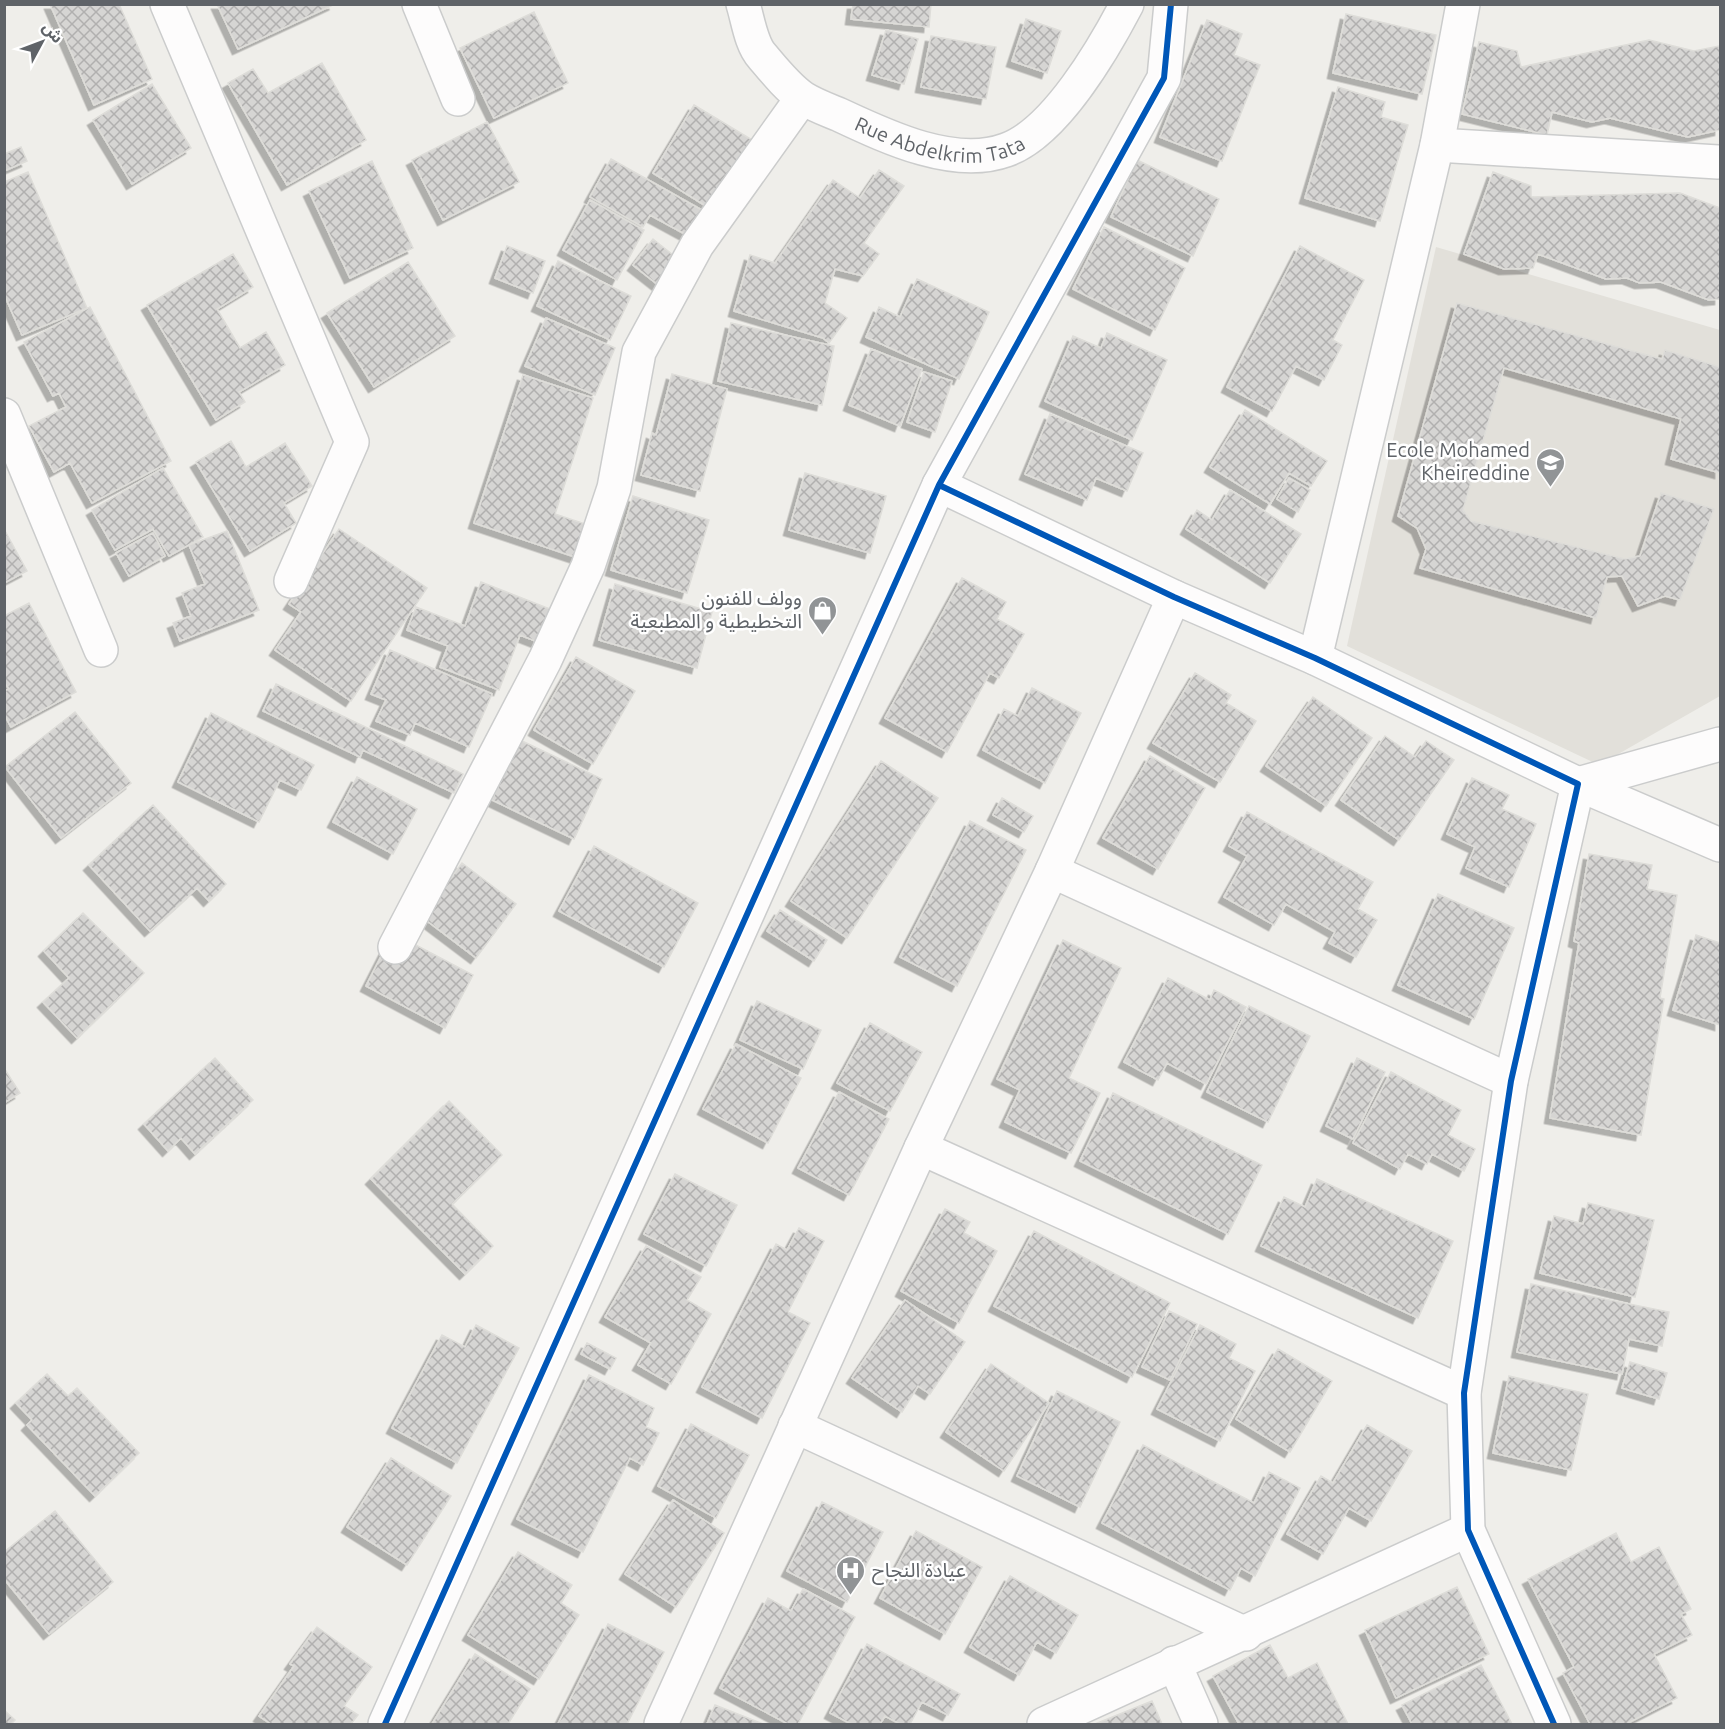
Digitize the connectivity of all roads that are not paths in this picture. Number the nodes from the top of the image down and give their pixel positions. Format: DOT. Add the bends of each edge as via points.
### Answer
graph roads {
  1 [pos="166,4"];
  2 [pos="419,4"];
  3 [pos="743,4"];
  4 [pos="1127,4"];
  5 [pos="1171,4"];
  6 [pos="1463,4"];
  7 [pos="802,98"];
  8 [pos="458,99"];
  9 [pos="1437,145"];
  10 [pos="1718,162"];
  11 [pos="4,415"];
  12 [pos="939,485"];
  13 [pos="291,580"];
  14 [pos="1174,597"];
  15 [pos="101,651"];
  16 [pos="1315,658"];
  17 [pos="1720,744"];
  18 [pos="1578,784"];
  19 [pos="1720,845"];
  20 [pos="1052,871"];
  21 [pos="395,947"];
  22 [pos="1511,1081"];
  23 [pos="921,1148"];
  24 [pos="1464,1393"];
  25 [pos="795,1426"];
  26 [pos="1467,1530"];
  27 [pos="1245,1634"];
  28 [pos="1174,1663"];
  29 [pos="385,1725"];
  30 [pos="661,1725"];
  31 [pos="1044,1725"];
  32 [pos="1201,1725"];
  33 [pos="1554,1725"];
  1 -- 13 [label="street" via="352,442"];
  2 -- 8 [label="street"];
  3 -- 7 [label="street, Rue Abdelkrim Tata" via="759,53"];
  4 -- 7 [label="street, Rue Abdelkrim Tata" via="1074,90 1039,129 1007,150 972,155 925,150"];
  5 -- 12 [label="street" via="1164,78"];
  6 -- 9 [label="street"];
  7 -- 21 [label="street" via="697,245 639,352 614,488 588,566 540,671"];
  9 -- 10 [label="street"];
  9 -- 16 [label="street"];
  11 -- 15 [label="street"];
  12 -- 14 [label="street"];
  12 -- 29 [label="street"];
  14 -- 16 [label="street"];
  14 -- 20 [label="street"];
  16 -- 18 [label="street"];
  17 -- 18 [label="street"];
  18 -- 19 [label="street"];
  18 -- 22 [label="street"];
  20 -- 22 [label="street"];
  20 -- 23 [label="street"];
  22 -- 24 [label="street"];
  23 -- 24 [label="street"];
  23 -- 25 [label="street"];
  24 -- 26 [label="street"];
  25 -- 27 [label="street"];
  25 -- 30 [label="street"];
  26 -- 27 [label="street"];
  26 -- 33 [label="street"];
  27 -- 28 [label="street"];
  28 -- 31 [label="street"];
  28 -- 32 [label="street"];
}
